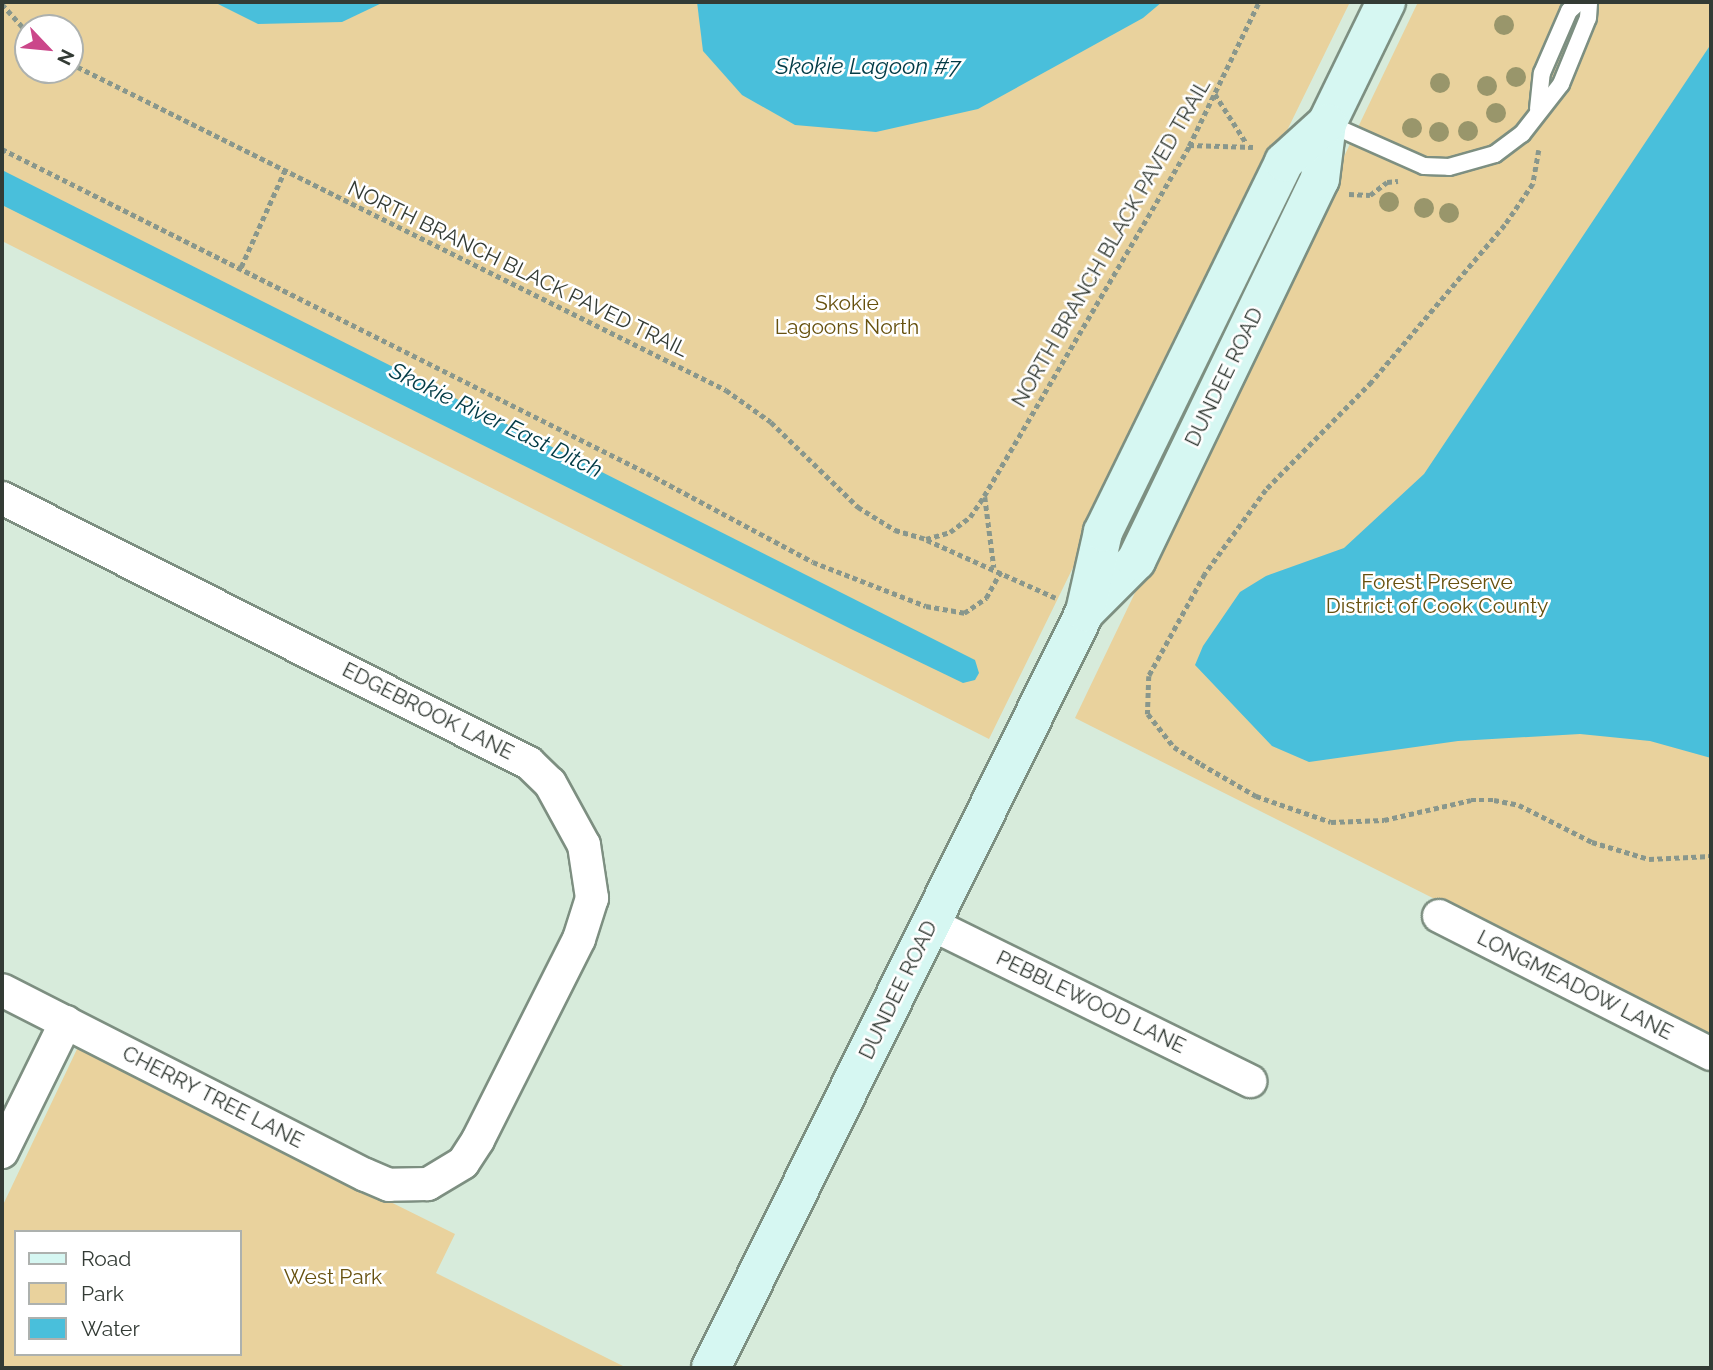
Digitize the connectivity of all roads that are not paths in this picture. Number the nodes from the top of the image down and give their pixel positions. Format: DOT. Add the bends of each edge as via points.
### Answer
graph roads {
  1 [pos="1386,2"];
  2 [pos="1579,2"];
  3 [pos="1589,2"];
  4 [pos="1538,109"];
  5 [pos="1327,123"];
  6 [pos="2,498"];
  7 [pos="1439,916"];
  8 [pos="931,924"];
  9 [pos="2,990"];
  10 [pos="66,1022"];
  11 [pos="1711,1054"];
  12 [pos="1250,1081"];
  13 [pos="2,1152"];
  14 [pos="428,1184"];
  15 [pos="711,1368"];
  1 -- 5 [label="main road, DUNDEE ROAD"];
  2 -- 4 [label="lane" via="1569,11 1542,73"];
  3 -- 4 [label="lane" via="1588,18 1561,84"];
  4 -- 5 [label="lane" via="1522,134 1495,154 1449,167 1398,158"];
  5 -- 8 [label="main road, DUNDEE ROAD" via="1284,162 1278,174 1103,532 1085,612"];
  6 -- 14 [label="street, EDGEBROOK LANE" via="502,747 536,770 567,809 591,869 592,898 579,939 478,1140 463,1163"];
  7 -- 11 [label="street, LONGMEADOW LANE"];
  8 -- 12 [label="street, PEBBLEWOOD LANE"];
  8 -- 15 [label="main road, DUNDEE ROAD"];
  9 -- 10 [label="street, CHERRY TREE LANE"];
  10 -- 13 [label="street"];
  10 -- 14 [label="street, CHERRY TREE LANE" via="365,1175 388,1185"];
}
